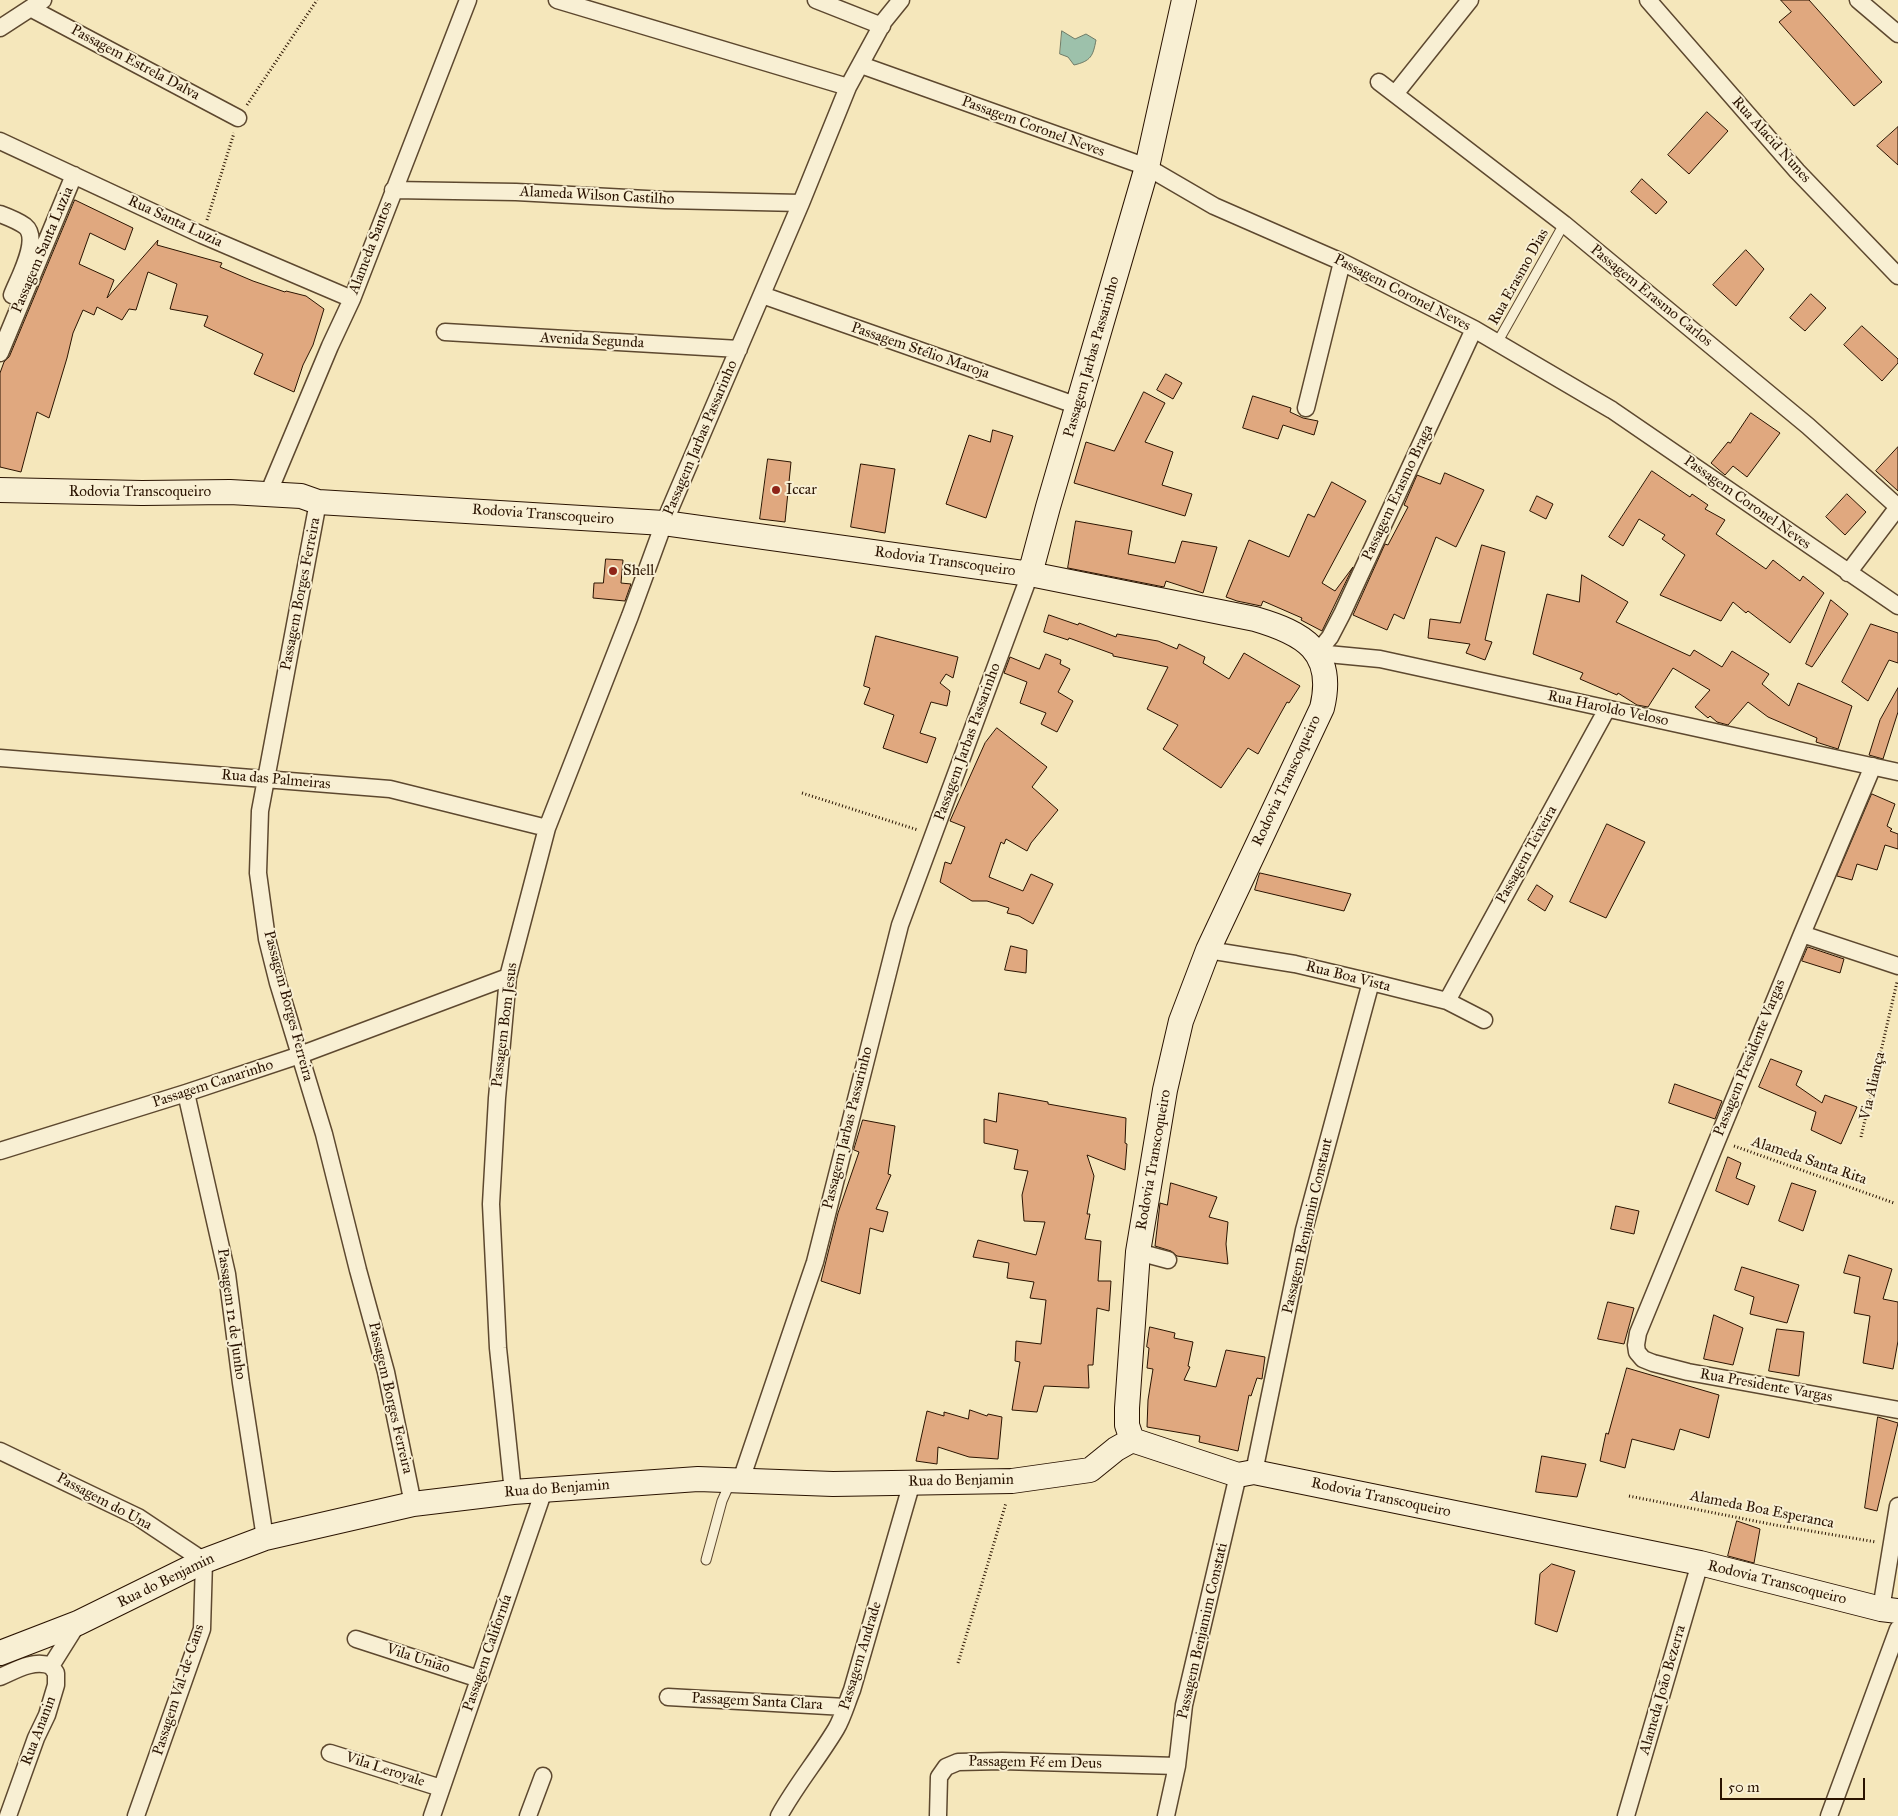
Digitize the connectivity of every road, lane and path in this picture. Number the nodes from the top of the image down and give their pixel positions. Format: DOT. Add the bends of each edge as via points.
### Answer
graph roads {
  1 [pos="468,0"];
  2 [pos="557,0"];
  3 [pos="816,0"];
  4 [pos="901,0"];
  5 [pos="1184,0"];
  6 [pos="1470,0"];
  7 [pos="1648,0"];
  8 [pos="1858,0"];
  9 [pos="38,4"];
  10 [pos="882,26"];
  11 [pos="0,28"];
  12 [pos="1898,34"];
  13 [pos="861,65"];
  14 [pos="1379,82"];
  15 [pos="848,87"];
  16 [pos="1395,94"];
  17 [pos="238,118"];
  18 [pos="0,141"];
  19 [pos="1147,167"];
  20 [pos="74,176"];
  21 [pos="393,190"];
  22 [pos="801,203"];
  23 [pos="0,214"];
  24 [pos="1564,224"];
  25 [pos="1342,262"];
  26 [pos="1896,269"];
  27 [pos="762,295"];
  28 [pos="352,300"];
  29 [pos="0,325"];
  30 [pos="1474,329"];
  31 [pos="445,332"];
  32 [pos="1497,343"];
  33 [pos="739,349"];
  34 [pos="0,353"];
  35 [pos="1078,406"];
  36 [pos="1306,408"];
  37 [pos="0,490"];
  38 [pos="268,494"];
  39 [pos="318,502"];
  40 [pos="1898,507"];
  41 [pos="664,523"];
  42 [pos="1848,573"];
  43 [pos="1030,574"];
  44 [pos="1898,606"];
  45 [pos="1317,653"];
  46 [pos="1607,709"];
  47 [pos="0,758"];
  48 [pos="1872,766"];
  49 [pos="1898,772"];
  50 [pos="265,779"];
  51 [pos="802,793"];
  52 [pos="547,828"];
  53 [pos="933,835"];
  54 [pos="1802,934"];
  55 [pos="1208,950"];
  56 [pos="1898,966"];
  57 [pos="1898,976"];
  58 [pos="508,977"];
  59 [pos="1371,982"];
  60 [pos="1447,1001"];
  61 [pos="1484,1020"];
  62 [pos="300,1055"];
  63 [pos="186,1093"];
  64 [pos="1861,1137"];
  65 [pos="1716,1140"];
  66 [pos="0,1150"];
  67 [pos="1894,1203"];
  68 [pos="1138,1252"];
  69 [pos="1168,1260"];
  70 [pos="1637,1352"];
  71 [pos="1898,1410"];
  72 [pos="1132,1440"];
  73 [pos="0,1451"];
  74 [pos="1246,1474"];
  75 [pos="736,1480"];
  76 [pos="912,1482"];
  77 [pos="544,1490"];
  78 [pos="513,1492"];
  79 [pos="1629,1496"];
  80 [pos="413,1504"];
  81 [pos="1898,1506"];
  82 [pos="999,1527"];
  83 [pos="265,1538"];
  84 [pos="1891,1544"];
  85 [pos="706,1560"];
  86 [pos="204,1561"];
  87 [pos="1700,1563"];
  88 [pos="1890,1610"];
  89 [pos="78,1623"];
  90 [pos="1898,1629"];
  91 [pos="356,1640"];
  92 [pos="0,1653"];
  93 [pos="958,1663"];
  94 [pos="51,1666"];
  95 [pos="0,1676"];
  96 [pos="479,1679"];
  97 [pos="668,1697"];
  98 [pos="846,1707"];
  99 [pos="330,1753"];
  100 [pos="1176,1766"];
  101 [pos="543,1776"];
  102 [pos="441,1788"];
  103 [pos="8,1816"];
  104 [pos="136,1816"];
  105 [pos="432,1816"];
  106 [pos="528,1816"];
  107 [pos="779,1816"];
  108 [pos="938,1816"];
  109 [pos="1166,1816"];
  110 [pos="1626,1816"];
  111 [pos="1829,1816"];
  1 -- 21 [label="street, Alameda Santos"];
  2 -- 15 [label="street"];
  3 -- 10 [label="street"];
  4 -- 10 [label="street, Passagem Jarbas Passarinho"];
  5 -- 19 [label="main road, Passagem Jarbas Passarinho"];
  6 -- 16 [label="street"];
  7 -- 26 [label="street, Rua Alacid Nunes" via="1797,171"];
  8 -- 12 [label="street"];
  9 -- 11 [label="street"];
  9 -- 17 [label="street, Passagem Estrela Dalva"];
  10 -- 13 [label="street, Passagem Jarbas Passarinho"];
  13 -- 15 [label="street, Passagem Jarbas Passarinho"];
  13 -- 19 [label="street, Passagem Coronel Neves"];
  14 -- 16 [label="street, Passagem Erasmo Carlos"];
  15 -- 22 [label="street, Passagem Jarbas Passarinho"];
  16 -- 24 [label="street, Passagem Erasmo Carlos"];
  18 -- 20 [label="street, Rua Santa Luzia"];
  19 -- 25 [label="street, Passagem Coronel Neves" via="1214,206"];
  19 -- 35 [label="main road, Passagem Jarbas Passarinho"];
  20 -- 28 [label="street, Rua Santa Luzia"];
  20 -- 34 [label="street, Passagem Santa Luzia"];
  21 -- 22 [label="street, Alameda Wilson Castilho"];
  21 -- 28 [label="street, Alameda Santos"];
  22 -- 27 [label="street, Passagem Jarbas Passarinho"];
  23 -- 29 [label="street" via="25,226 31,234 31,245"];
  24 -- 32 [label="lane, Rua Erasmo Dias"];
  24 -- 40 [label="street, Passagem Erasmo Carlos" via="1808,426"];
  25 -- 30 [label="street, Passagem Coronel Neves"];
  25 -- 36 [label="street"];
  27 -- 33 [label="street, Passagem Jarbas Passarinho"];
  27 -- 35 [label="street, Passagem Stélio Maroja"];
  28 -- 38 [label="street, Alameda Santos"];
  30 -- 32 [label="street, Passagem Coronel Neves"];
  30 -- 45 [label="street, Passagem Erasmo Braga" via="1342,614"];
  31 -- 33 [label="street, Avenida Segunda"];
  32 -- 42 [label="street, Passagem Coronel Neves" via="1612,410"];
  33 -- 41 [label="street, Passagem Jarbas Passarinho"];
  35 -- 43 [label="main road, Passagem Jarbas Passarinho"];
  37 -- 38 [label="main road, Rodovia Transcoqueiro"];
  38 -- 39 [label="main road, Rodovia Transcoqueiro" via="301,496"];
  39 -- 41 [label="main road, Rodovia Transcoqueiro"];
  39 -- 50 [label="street, Passagem Borges Ferreira"];
  40 -- 42 [label="street"];
  41 -- 43 [label="main road, Rodovia Transcoqueiro"];
  41 -- 52 [label="street, Passagem Bom Jesus"];
  42 -- 44 [label="street, Passagem Coronel Neves"];
  43 -- 45 [label="main road, Rodovia Transcoqueiro" via="1255,619 1282,627 1302,638"];
  43 -- 53 [label="street, Passagem Jarbas Passarinho"];
  45 -- 46 [label="street, Rua Haroldo Veloso" via="1380,659"];
  45 -- 55 [label="main road, Rodovia Transcoqueiro" via="1325,673 1326,691 1322,708"];
  46 -- 48 [label="street, Rua Haroldo Veloso"];
  46 -- 60 [label="street, Passagem Teixeira"];
  47 -- 50 [label="street, Rua das Palmeiras"];
  48 -- 49 [label="street, Rua Haroldo Veloso"];
  48 -- 54 [label="street, Passagem Presidente Vargas"];
  50 -- 52 [label="street, Rua das Palmeiras" via="390,789"];
  50 -- 62 [label="street, Passagem Borges Ferreira" via="260,811 258,873 267,939"];
  51 -- 53 [label="path"];
  52 -- 58 [label="street, Passagem Bom Jesus"];
  53 -- 75 [label="street, Passagem Jarbas Passarinho" via="900,925 815,1262"];
  54 -- 56 [label="street"];
  54 -- 65 [label="street, Passagem Presidente Vargas"];
  55 -- 59 [label="street, Rua Boa Vista" via="1295,964"];
  55 -- 68 [label="main road, Rodovia Transcoqueiro" via="1177,1038"];
  57 -- 64 [label="path, Via Aliança"];
  58 -- 62 [label="street, Passagem Canarinho"];
  58 -- 78 [label="street, Passagem Bom Jesus" via="491,1204 498,1348"];
  59 -- 60 [label="street, Rua Boa Vista"];
  59 -- 74 [label="street, Passagem Benjamin Constant" via="1304,1230"];
  60 -- 61 [label="street, Rua Boa Vista"];
  62 -- 63 [label="street, Passagem Canarinho"];
  62 -- 80 [label="street, Passagem Borges Ferreira" via="386,1372"];
  63 -- 66 [label="street, Passagem Canarinho"];
  63 -- 83 [label="street, Passagem 12 de Junho" via="227,1274"];
  65 -- 67 [label="path, Alameda Santa Rita"];
  65 -- 70 [label="street, Passagem Presidente Vargas" via="1638,1333"];
  68 -- 69 [label="street"];
  68 -- 72 [label="main road, Rodovia Transcoqueiro" via="1127,1408 1127,1425"];
  70 -- 71 [label="street, Rua Presidente Vargas" via="1653,1363 1688,1372"];
  72 -- 74 [label="main road, Rodovia Transcoqueiro"];
  72 -- 76 [label="main road, Rua do Benjamin" via="1090,1470 1012,1481"];
  73 -- 86 [label="street, Passagem do Una" via="138,1517"];
  74 -- 87 [label="main road, Rodovia Transcoqueiro"];
  74 -- 100 [label="street, Passagem Benjamim Constati" via="1184,1704"];
  75 -- 76 [label="main road, Rua do Benjamin" via="833,1484"];
  75 -- 77 [label="main road, Rua do Benjamin" via="698,1478"];
  75 -- 85 [label="lane" via="722,1501"];
  76 -- 98 [label="street, Passagem Andrade"];
  77 -- 78 [label="main road, Rua do Benjamin"];
  77 -- 96 [label="street, Passagem Californía"];
  78 -- 80 [label="main road, Rua do Benjamin"];
  79 -- 84 [label="path, Alameda Boa Esperanca"];
  80 -- 83 [label="main road, Rua do Benjamin"];
  81 -- 84 [label="street"];
  82 -- 93 [label="path"];
  83 -- 86 [label="main road, Rua do Benjamin"];
  84 -- 88 [label="street"];
  86 -- 89 [label="main road, Rua do Benjamin"];
  86 -- 104 [label="street, Passagem Val-de-Cans" via="202,1629"];
  87 -- 88 [label="main road, Rodovia Transcoqueiro"];
  87 -- 110 [label="street, Alameda João Bezerra"];
  89 -- 92 [label="main road, Rua do Benjamin"];
  89 -- 94 [label="street"];
  90 -- 111 [label="street"];
  91 -- 96 [label="street, Vila União"];
  94 -- 95 [label="street" via="35,1663"];
  94 -- 103 [label="street, Rua Ananin" via="56,1673 56,1685"];
  96 -- 102 [label="street, Passagem Californía"];
  97 -- 98 [label="street, Passagem Santa Clara"];
  98 -- 107 [label="street, Passagem Andrade" via="837,1727"];
  99 -- 102 [label="street, Vila Leroyale"];
  100 -- 108 [label="street, Passagem Fé em Deus" via="958,1762 946,1767 939,1777"];
  100 -- 109 [label="street, Passagem Benjamim Constati"];
  101 -- 106 [label="street"];
  102 -- 105 [label="street, Passagem Californía"];
}
